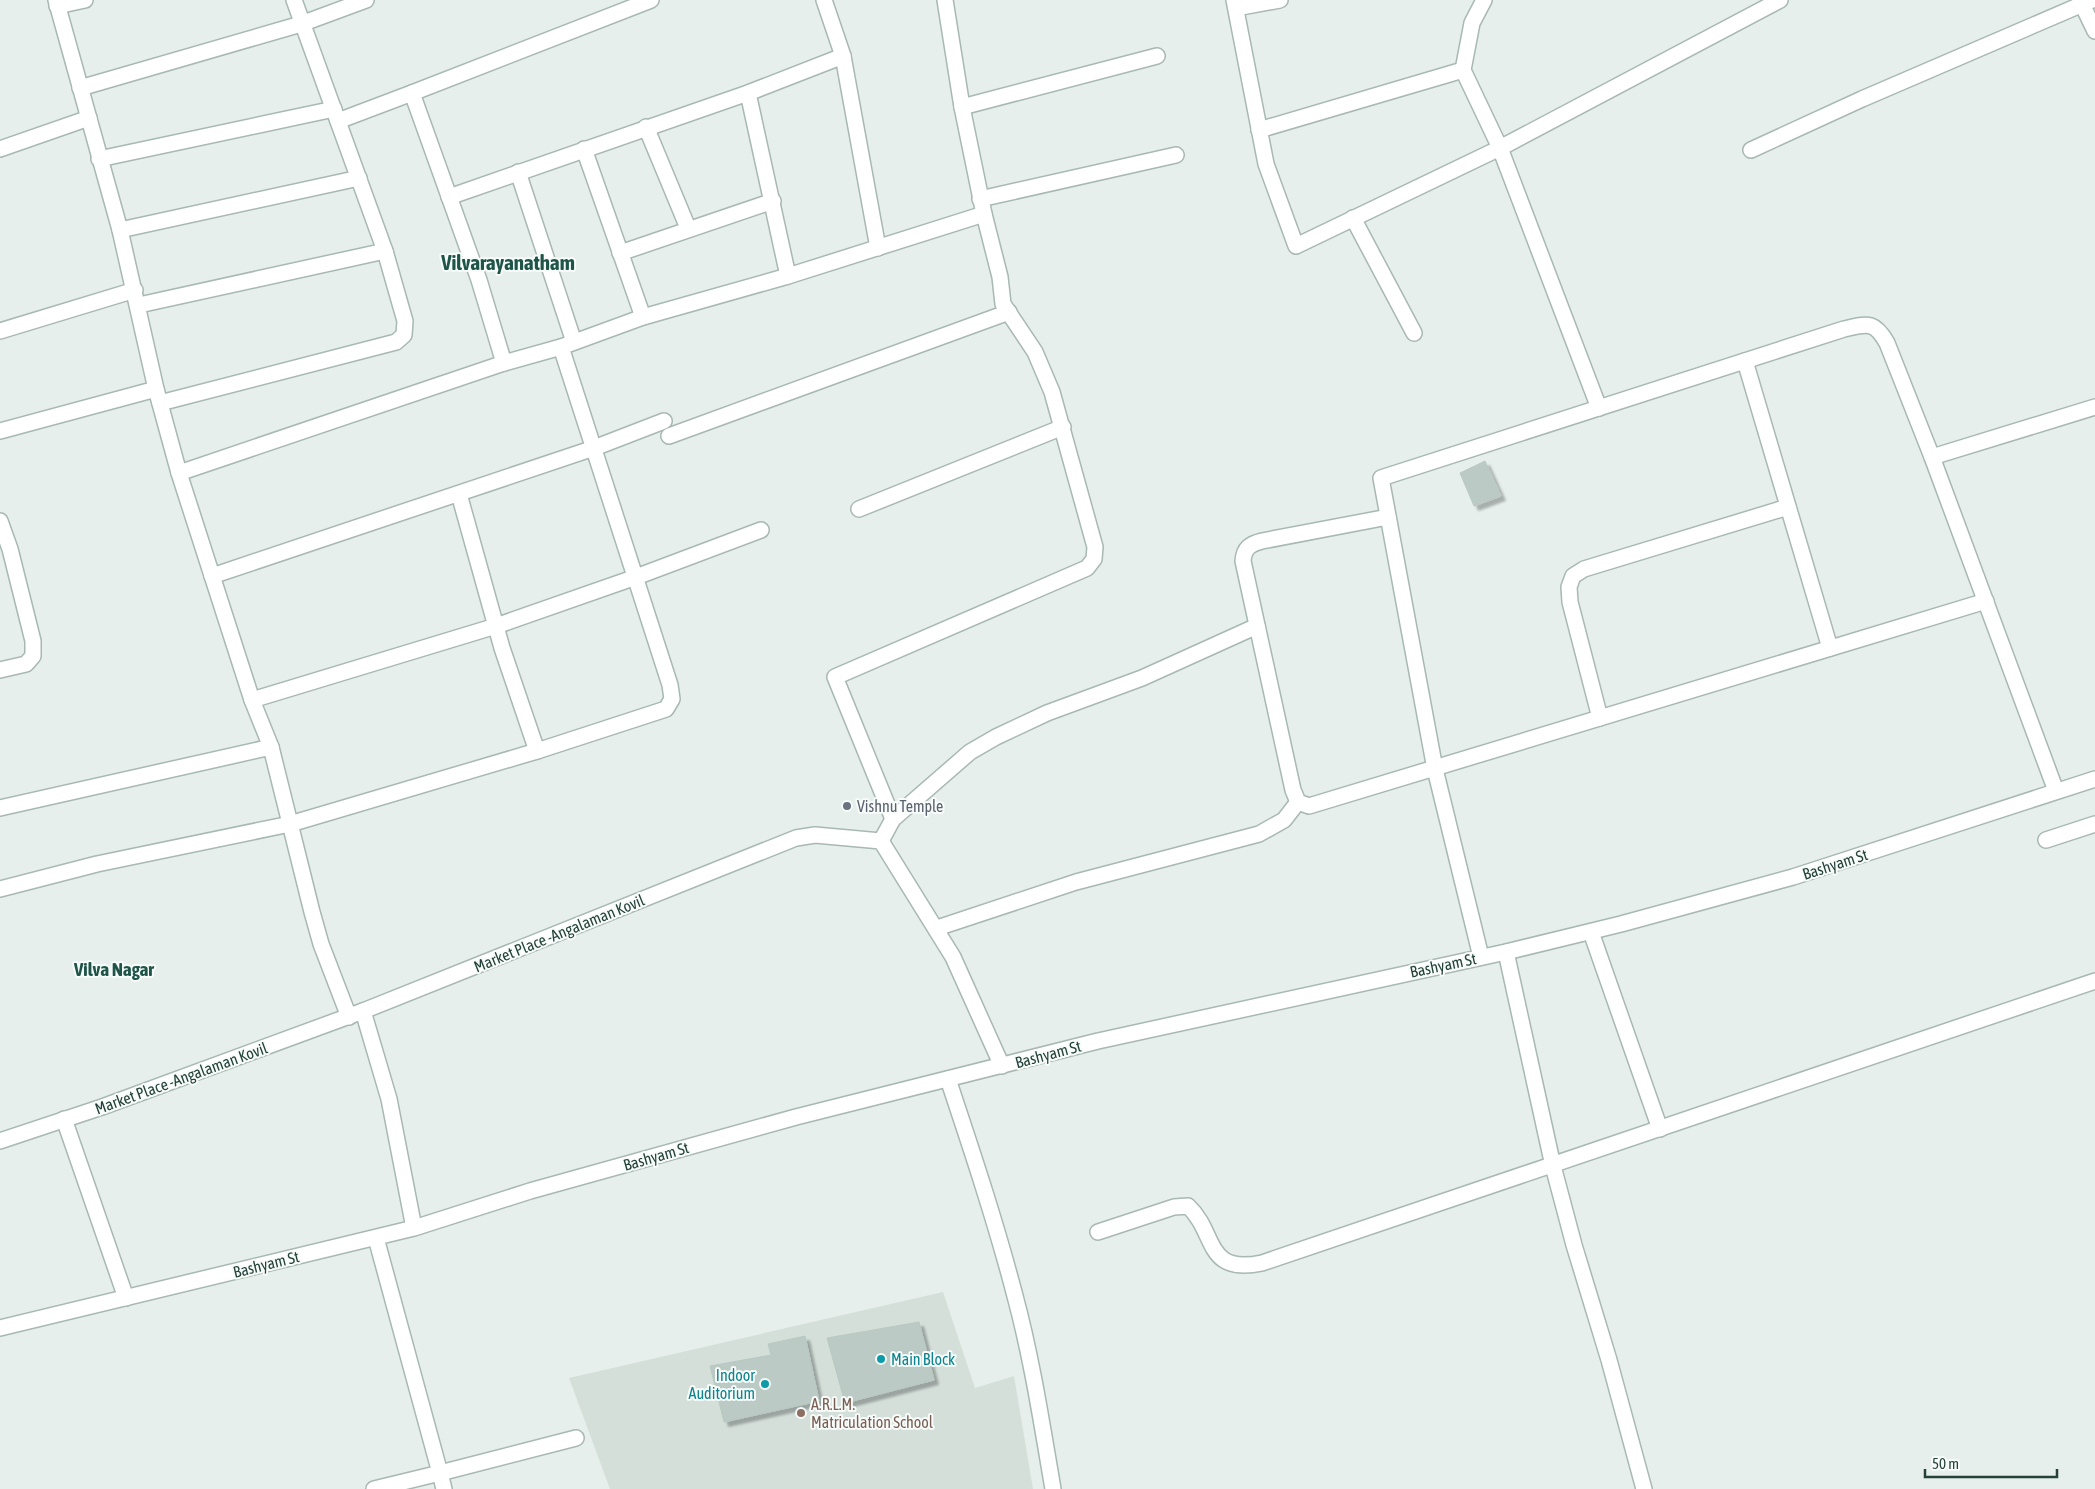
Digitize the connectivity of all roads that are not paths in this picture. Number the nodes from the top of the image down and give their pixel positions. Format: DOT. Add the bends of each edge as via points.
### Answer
graph roads {
  1 [pos="84,0"];
  2 [pos="294,0"];
  3 [pos="366,0"];
  4 [pos="651,0"];
  5 [pos="824,0"];
  6 [pos="945,0"];
  7 [pos="1280,0"];
  8 [pos="1484,0"];
  9 [pos="1780,0"];
  10 [pos="2085,1"];
  11 [pos="56,3"];
  12 [pos="1234,4"];
  13 [pos="301,24"];
  14 [pos="2095,31"];
  15 [pos="843,56"];
  16 [pos="1157,56"];
  17 [pos="1463,70"];
  18 [pos="80,88"];
  19 [pos="748,92"];
  20 [pos="412,93"];
  21 [pos="962,107"];
  22 [pos="336,115"];
  23 [pos="88,118"];
  24 [pos="646,127"];
  25 [pos="1259,130"];
  26 [pos="0,148"];
  27 [pos="1500,148"];
  28 [pos="584,149"];
  29 [pos="1751,150"];
  30 [pos="1176,155"];
  31 [pos="99,159"];
  32 [pos="518,172"];
  33 [pos="359,178"];
  34 [pos="449,197"];
  35 [pos="980,199"];
  36 [pos="773,201"];
  37 [pos="984,214"];
  38 [pos="1353,218"];
  39 [pos="688,228"];
  40 [pos="120,230"];
  41 [pos="878,248"];
  42 [pos="385,251"];
  43 [pos="620,253"];
  44 [pos="788,276"];
  45 [pos="135,290"];
  46 [pos="138,305"];
  47 [pos="1009,312"];
  48 [pos="643,317"];
  49 [pos="0,330"];
  50 [pos="1414,333"];
  51 [pos="568,345"];
  52 [pos="1745,361"];
  53 [pos="504,363"];
  54 [pos="158,396"];
  55 [pos="2095,407"];
  56 [pos="1599,408"];
  57 [pos="664,421"];
  58 [pos="1063,427"];
  59 [pos="0,431"];
  60 [pos="669,436"];
  61 [pos="594,448"];
  62 [pos="1932,456"];
  63 [pos="179,473"];
  64 [pos="458,494"];
  65 [pos="1788,507"];
  66 [pos="859,509"];
  67 [pos="1388,517"];
  68 [pos="0,520"];
  69 [pos="761,530"];
  70 [pos="212,576"];
  71 [pos="636,577"];
  72 [pos="1986,600"];
  73 [pos="496,626"];
  74 [pos="1257,626"];
  75 [pos="1830,648"];
  76 [pos="0,670"];
  77 [pos="252,700"];
  78 [pos="1600,718"];
  79 [pos="271,747"];
  80 [pos="537,751"];
  81 [pos="1435,769"];
  82 [pos="2095,779"];
  83 [pos="2056,791"];
  84 [pos="1298,802"];
  85 [pos="0,808"];
  86 [pos="893,819"];
  87 [pos="290,824"];
  88 [pos="2095,824"];
  89 [pos="2046,840"];
  90 [pos="881,841"];
  91 [pos="0,889"];
  92 [pos="936,928"];
  93 [pos="1590,932"];
  94 [pos="1506,952"];
  95 [pos="1481,957"];
  96 [pos="2095,981"];
  97 [pos="356,1014"];
  98 [pos="1002,1066"];
  99 [pos="948,1079"];
  100 [pos="64,1120"];
  101 [pos="1660,1129"];
  102 [pos="0,1140"];
  103 [pos="1554,1166"];
  104 [pos="414,1228"];
  105 [pos="1098,1232"];
  106 [pos="376,1238"];
  107 [pos="126,1298"];
  108 [pos="0,1328"];
  109 [pos="576,1438"];
  110 [pos="440,1473"];
  111 [pos="374,1489"];
  112 [pos="444,1489"];
  113 [pos="1053,1489"];
  114 [pos="1644,1489"];
  1 -- 11 [label="street"];
  2 -- 13 [label="street"];
  3 -- 13 [label="street"];
  4 -- 20 [label="street"];
  5 -- 15 [label="street"];
  6 -- 21 [label="street"];
  7 -- 12 [label="street"];
  8 -- 17 [label="street" via="1472,23"];
  9 -- 27 [label="street"];
  10 -- 14 [label="street"];
  10 -- 29 [label="street"];
  11 -- 18 [label="street"];
  12 -- 25 [label="street"];
  13 -- 18 [label="street"];
  13 -- 22 [label="street"];
  15 -- 19 [label="street"];
  15 -- 41 [label="street"];
  16 -- 21 [label="street"];
  17 -- 25 [label="street"];
  17 -- 27 [label="street"];
  18 -- 23 [label="street"];
  19 -- 24 [label="street"];
  19 -- 36 [label="street"];
  20 -- 22 [label="street"];
  20 -- 34 [label="street"];
  21 -- 35 [label="street"];
  22 -- 31 [label="street"];
  22 -- 33 [label="street"];
  23 -- 26 [label="street"];
  23 -- 31 [label="street"];
  24 -- 28 [label="street"];
  24 -- 39 [label="street"];
  25 -- 38 [label="street" via="1266,164 1296,246"];
  27 -- 38 [label="street"];
  27 -- 56 [label="street"];
  28 -- 32 [label="street"];
  28 -- 43 [label="street"];
  30 -- 35 [label="street"];
  31 -- 40 [label="street"];
  32 -- 34 [label="street"];
  32 -- 51 [label="street"];
  33 -- 40 [label="street"];
  33 -- 42 [label="street"];
  34 -- 53 [label="street"];
  35 -- 37 [label="street"];
  36 -- 39 [label="street"];
  36 -- 44 [label="street"];
  37 -- 41 [label="street"];
  37 -- 47 [label="street" via="1000,278 1002,304"];
  38 -- 50 [label="street"];
  39 -- 43 [label="street"];
  40 -- 45 [label="street"];
  41 -- 44 [label="street"];
  42 -- 46 [label="street"];
  42 -- 54 [label="street" via="405,321 404,335 396,342"];
  43 -- 48 [label="street"];
  44 -- 48 [label="street"];
  45 -- 46 [label="street"];
  45 -- 49 [label="street"];
  46 -- 54 [label="street"];
  47 -- 58 [label="street" via="1035,352"];
  47 -- 60 [label="street"];
  48 -- 51 [label="street"];
  51 -- 53 [label="street"];
  51 -- 61 [label="street"];
  52 -- 56 [label="street"];
  52 -- 62 [label="street" via="1844,328 1868,324 1880,330"];
  52 -- 65 [label="street"];
  53 -- 63 [label="street"];
  54 -- 59 [label="street"];
  54 -- 63 [label="street"];
  55 -- 62 [label="street"];
  56 -- 67 [label="street" via="1381,478"];
  57 -- 61 [label="street"];
  58 -- 66 [label="street"];
  58 -- 86 [label="street" via="1095,547 1094,559 1087,568 835,677"];
  61 -- 64 [label="street"];
  61 -- 71 [label="street"];
  62 -- 72 [label="street"];
  63 -- 70 [label="street"];
  64 -- 70 [label="street"];
  64 -- 73 [label="street"];
  65 -- 75 [label="street"];
  65 -- 78 [label="street" via="1584,569 1573,576 1569,587 1570,602"];
  67 -- 74 [label="street" via="1251,544 1244,551 1243,561"];
  67 -- 81 [label="street"];
  68 -- 76 [label="street" via="10,549 33,656 26,664"];
  69 -- 71 [label="street"];
  70 -- 77 [label="street"];
  71 -- 73 [label="street"];
  71 -- 80 [label="street" via="672,700 666,709"];
  72 -- 75 [label="street"];
  72 -- 83 [label="street"];
  73 -- 77 [label="street"];
  73 -- 80 [label="street"];
  74 -- 84 [label="street"];
  74 -- 86 [label="street" via="1142,678 1047,713 996,737 970,752"];
  75 -- 78 [label="street"];
  77 -- 79 [label="street"];
  78 -- 81 [label="street"];
  79 -- 85 [label="street"];
  79 -- 87 [label="street"];
  80 -- 87 [label="street"];
  81 -- 84 [label="street" via="1320,804 1309,806"];
  81 -- 95 [label="street"];
  82 -- 83 [label="street, Bashyam St"];
  83 -- 93 [label="street, Bashyam St" via="1793,877"];
  84 -- 92 [label="street" via="1284,820 1259,834 1076,882"];
  86 -- 90 [label="street"];
  87 -- 91 [label="street" via="97,864"];
  87 -- 97 [label="street" via="321,944"];
  88 -- 89 [label="street"];
  90 -- 92 [label="street"];
  90 -- 97 [label="street, Market Place -Angalaman Kovil" via="815,835 796,838"];
  92 -- 98 [label="street" via="953,957"];
  93 -- 94 [label="street, Bashyam St"];
  93 -- 101 [label="street"];
  94 -- 95 [label="street, Bashyam St"];
  94 -- 103 [label="street"];
  95 -- 98 [label="street, Bashyam St" via="1098,1041"];
  96 -- 101 [label="street"];
  97 -- 100 [label="street, Market Place -Angalaman Kovil"];
  97 -- 104 [label="street" via="389,1099"];
  98 -- 99 [label="street, Bashyam St"];
  99 -- 104 [label="street, Bashyam St" via="786,1119 530,1191"];
  99 -- 113 [label="street" via="989,1202 1016,1298"];
  100 -- 102 [label="street, Market Place -Angalaman Kovil"];
  100 -- 107 [label="street"];
  101 -- 103 [label="street"];
  103 -- 105 [label="street" via="1245,1267 1214,1252 1197,1214 1188,1206 1174,1207"];
  103 -- 114 [label="street"];
  104 -- 106 [label="street, Bashyam St"];
  106 -- 107 [label="street, Bashyam St"];
  106 -- 110 [label="street"];
  107 -- 108 [label="street, Bashyam St"];
  109 -- 110 [label="street"];
  110 -- 111 [label="street"];
  110 -- 112 [label="street"];
}
